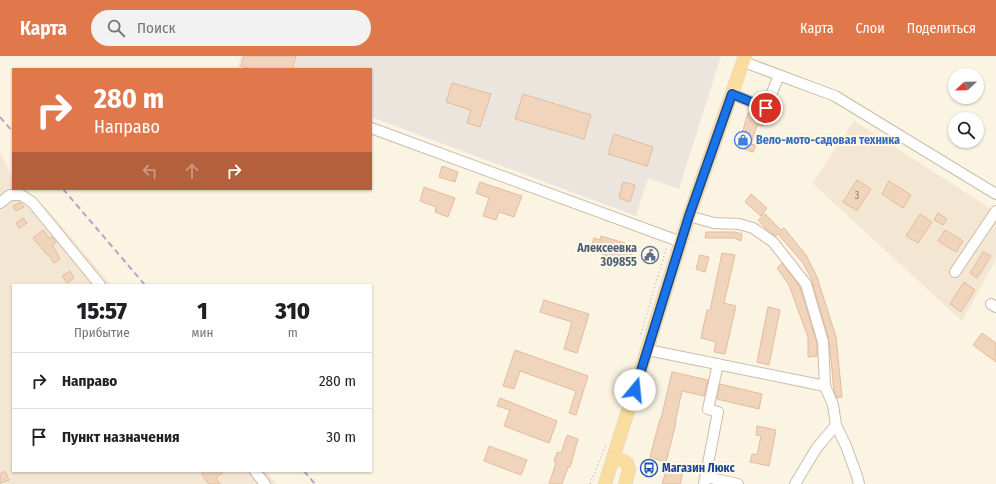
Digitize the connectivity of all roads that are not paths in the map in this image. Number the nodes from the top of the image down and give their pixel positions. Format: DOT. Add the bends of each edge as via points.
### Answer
graph roads {
  1 [pos="745,59"];
  2 [pos="779,75"];
  3 [pos="732,94"];
  4 [pos="372,128"];
  5 [pos="996,194"];
  6 [pos="0,203"];
  7 [pos="996,211"];
  8 [pos="689,216"];
  9 [pos="681,242"];
  10 [pos="955,272"];
  11 [pos="99,284"];
  12 [pos="648,350"];
  13 [pos="718,364"];
  14 [pos="825,386"];
  15 [pos="836,425"];
  16 [pos="614,457"];
  17 [pos="256,472"];
  18 [pos="705,480"];
  19 [pos="265,484"];
  20 [pos="605,484"];
  21 [pos="625,484"];
  22 [pos="738,484"];
  23 [pos="795,484"];
  24 [pos="859,484"];
  1 -- 2 [label="street"];
  1 -- 3 [label="main road"];
  2 -- 3 [label="street" via="766,108"];
  2 -- 5 [label="street" via="835,96"];
  3 -- 8 [label="main road"];
  4 -- 9 [label="street"];
  6 -- 11 [label="street" via="10,195 21,195 32,202"];
  7 -- 10 [label="street"];
  8 -- 9 [label="main road"];
  8 -- 14 [label="street" via="714,223 739,224 753,228 773,242 806,284 823,342"];
  9 -- 12 [label="main road"];
  12 -- 13 [label="street"];
  12 -- 16 [label="main road"];
  13 -- 14 [label="street"];
  13 -- 18 [label="street" via="708,410 718,412"];
  14 -- 15 [label="street" via="833,405"];
  15 -- 23 [label="street" via="816,449"];
  15 -- 24 [label="street"];
  16 -- 20 [label="main road"];
  16 -- 21 [label="main road" via="627,463 629,470"];
  17 -- 19 [label="street"];
  18 -- 22 [label="street"];
}
